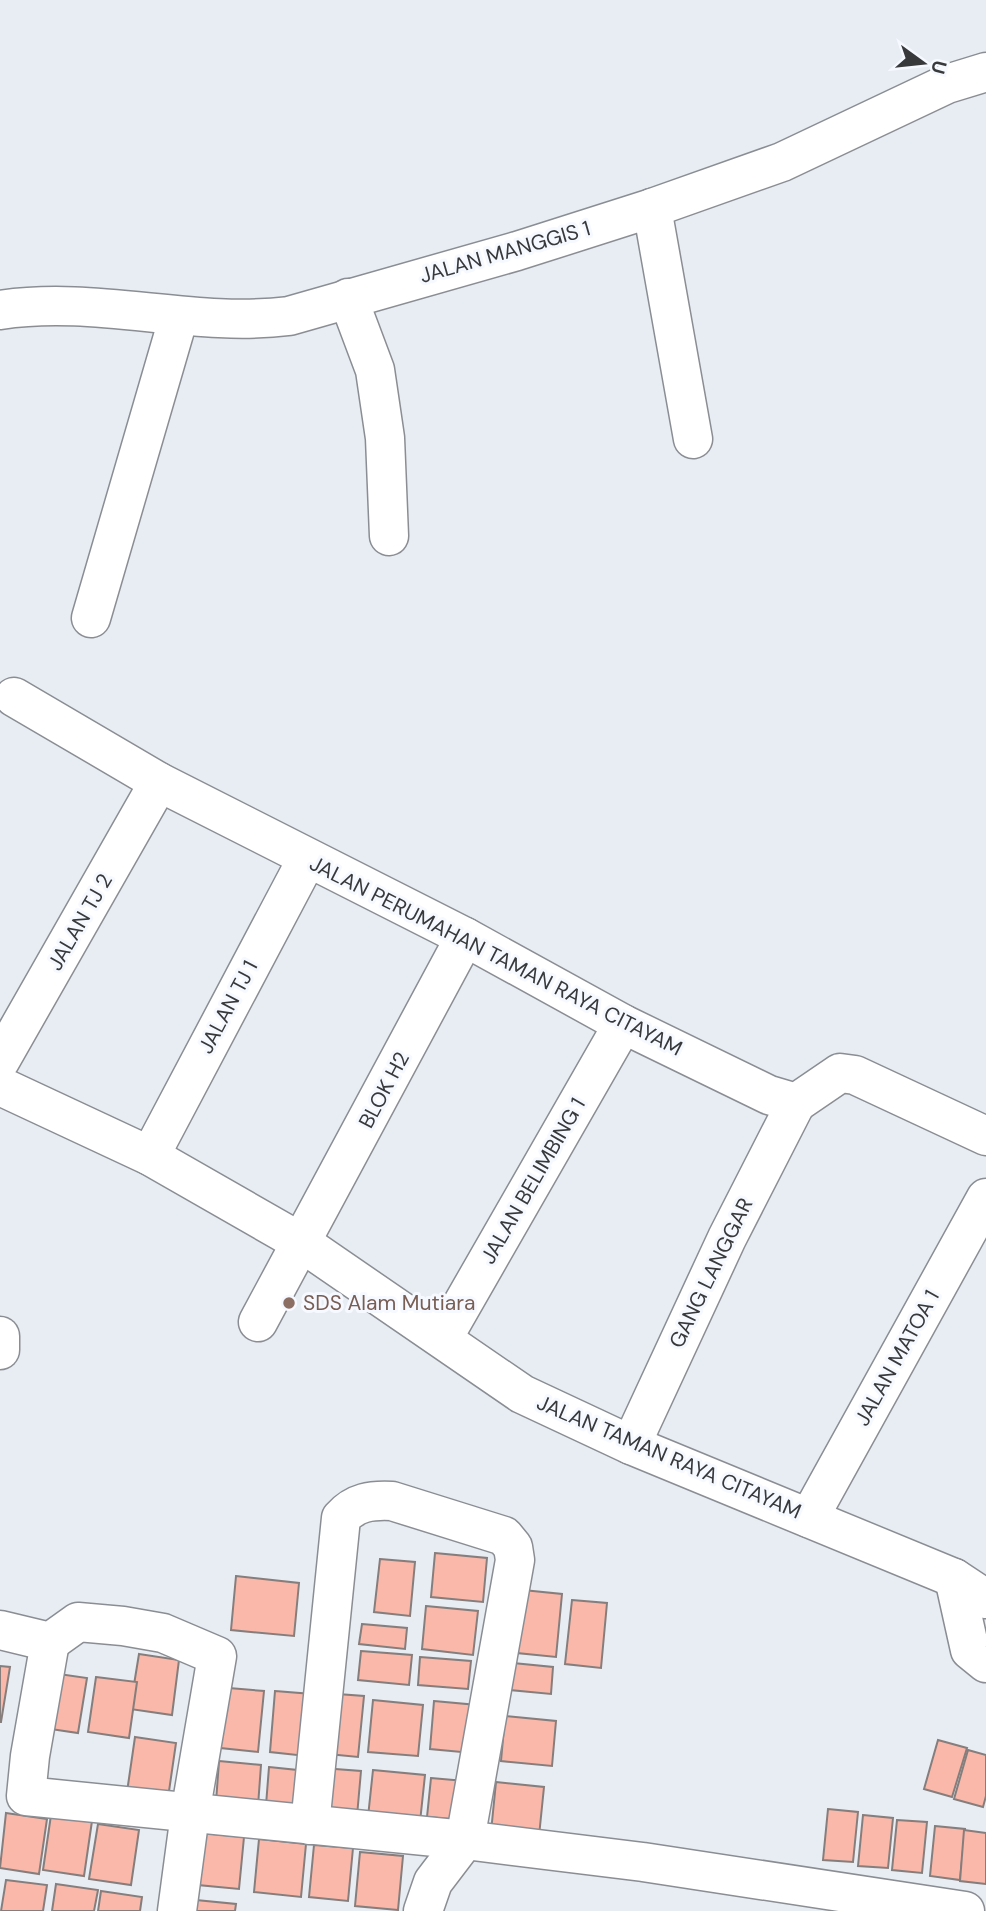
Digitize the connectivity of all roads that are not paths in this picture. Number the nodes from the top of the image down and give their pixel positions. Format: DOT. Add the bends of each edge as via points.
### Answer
graph roads {
  1 [pos="986,72"];
  2 [pos="652,208"];
  3 [pos="348,298"];
  4 [pos="0,310"];
  5 [pos="179,316"];
  6 [pos="693,439"];
  7 [pos="389,537"];
  8 [pos="91,618"];
  9 [pos="14,697"];
  10 [pos="159,782"];
  11 [pos="307,859"];
  12 [pos="465,937"];
  13 [pos="623,1024"];
  14 [pos="0,1061"];
  15 [pos="0,1086"];
  16 [pos="796,1102"];
  17 [pos="986,1136"];
  18 [pos="150,1156"];
  19 [pos="986,1198"];
  20 [pos="302,1242"];
  21 [pos="258,1322"];
  22 [pos="0,1336"];
  23 [pos="443,1338"];
  24 [pos="0,1350"];
  25 [pos="631,1446"];
  26 [pos="808,1518"];
  27 [pos="954,1578"];
  28 [pos="986,1599"];
  29 [pos="0,1630"];
  30 [pos="50,1642"];
  31 [pos="986,1663"];
  32 [pos="13,1795"];
  33 [pos="190,1814"];
  34 [pos="310,1825"];
  35 [pos="465,1840"];
  36 [pos="948,1910"];
  37 [pos="177,1911"];
  38 [pos="423,1911"];
  1 -- 2 [label="street, JALAN MANGGIS 1" via="947,84 782,162"];
  2 -- 3 [label="street, JALAN MANGGIS 1"];
  2 -- 6 [label="street"];
  3 -- 5 [label="street, JALAN MANGGIS 1" via="289,316 257,320"];
  3 -- 7 [label="street" via="375,370 385,438"];
  4 -- 5 [label="street, JALAN MANGGIS 1" via="72,307"];
  5 -- 8 [label="street"];
  9 -- 10 [label="street, JALAN PERUMAHAN TAMAN RAYA CITAYAM"];
  10 -- 11 [label="street, JALAN PERUMAHAN TAMAN RAYA CITAYAM"];
  10 -- 14 [label="street, JALAN TJ 2"];
  11 -- 12 [label="street, JALAN PERUMAHAN TAMAN RAYA CITAYAM"];
  11 -- 18 [label="street, JALAN TJ 1"];
  12 -- 13 [label="street, JALAN PERUMAHAN TAMAN RAYA CITAYAM"];
  12 -- 20 [label="street, BLOK H2"];
  13 -- 16 [label="street, JALAN PERUMAHAN TAMAN RAYA CITAYAM" via="769,1095"];
  13 -- 23 [label="street, JALAN BELIMBING 1"];
  15 -- 18 [label="street, JALAN TAMAN RAYA CITAYAM"];
  16 -- 17 [label="street" via="840,1073 855,1075"];
  16 -- 25 [label="street, GANG LANGGAR"];
  18 -- 20 [label="street, JALAN TAMAN RAYA CITAYAM"];
  19 -- 26 [label="street, JALAN MATOA 1"];
  20 -- 21 [label="street, BLOK H2"];
  20 -- 23 [label="street, JALAN TAMAN RAYA CITAYAM"];
  22 -- 24 [label="street"];
  23 -- 25 [label="street, JALAN TAMAN RAYA CITAYAM" via="522,1394"];
  25 -- 26 [label="street, JALAN TAMAN RAYA CITAYAM"];
  26 -- 27 [label="street, JALAN TAMAN RAYA CITAYAM"];
  27 -- 28 [label="street, JALAN TAMAN RAYA CITAYAM"];
  27 -- 31 [label="street" via="970,1650"];
  29 -- 30 [label="street"];
  30 -- 32 [label="street" via="30,1756"];
  30 -- 33 [label="street" via="78,1622 163,1633 217,1656"];
  32 -- 33 [label="street"];
  33 -- 34 [label="street"];
  33 -- 37 [label="street"];
  34 -- 35 [label="street"];
  34 -- 35 [label="street" via="341,1518 351,1506 392,1501 504,1536 513,1547 515,1560"];
  35 -- 36 [label="street" via="643,1862"];
  35 -- 38 [label="street" via="433,1882"];
}
